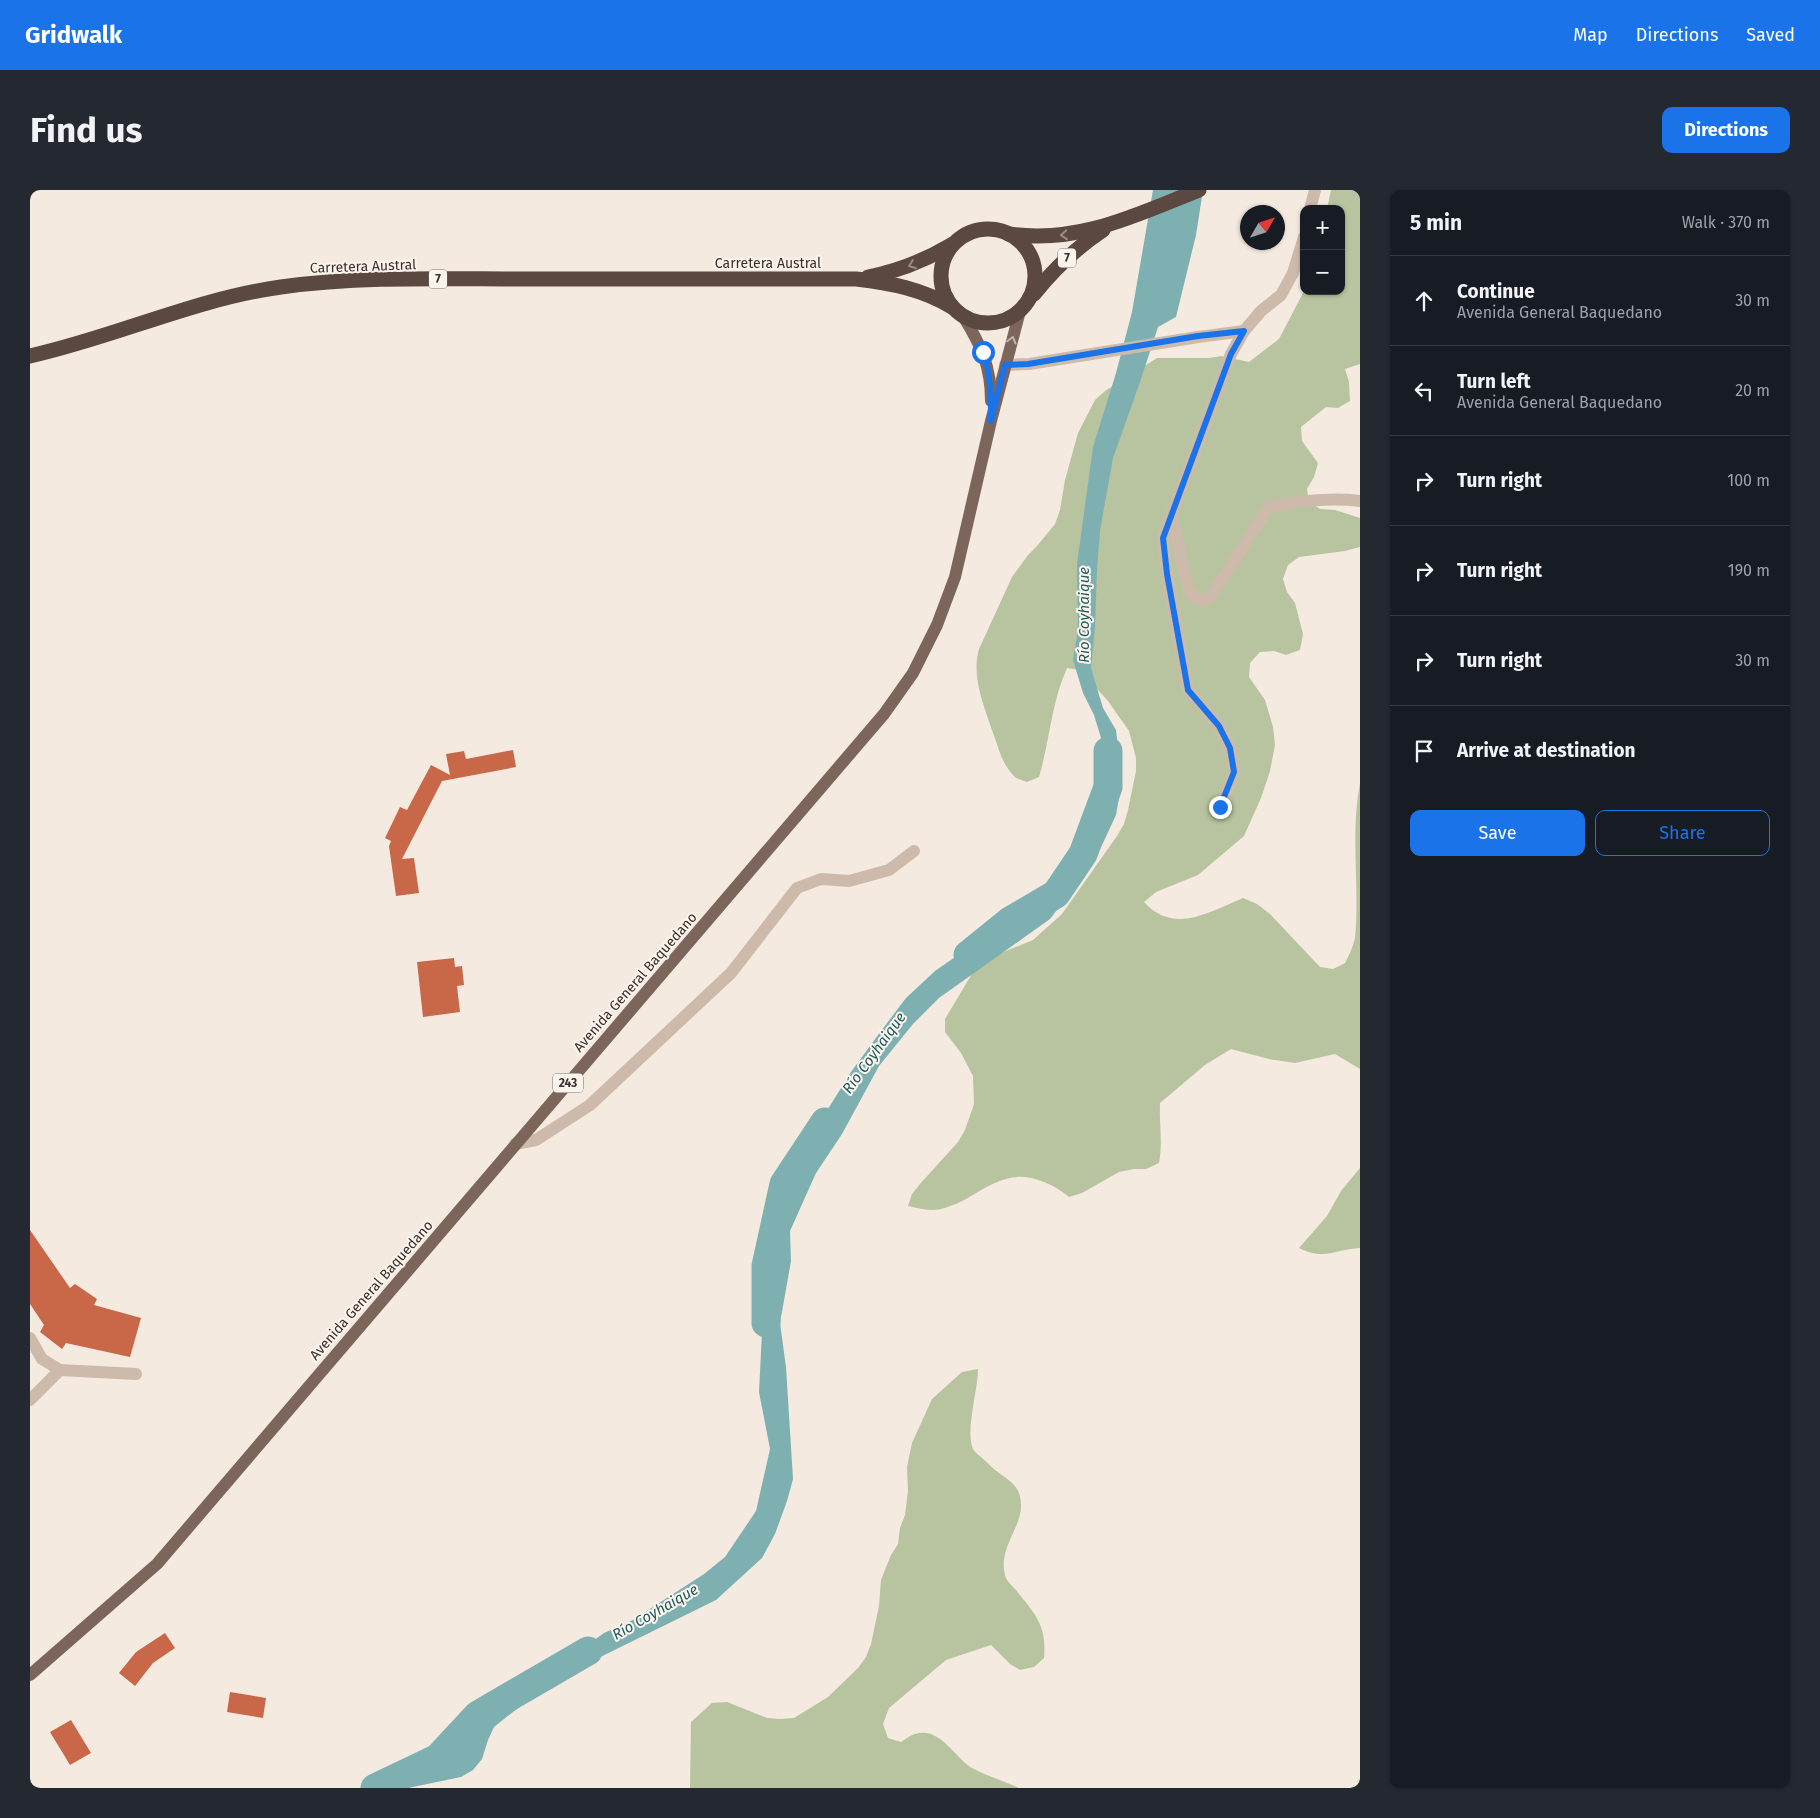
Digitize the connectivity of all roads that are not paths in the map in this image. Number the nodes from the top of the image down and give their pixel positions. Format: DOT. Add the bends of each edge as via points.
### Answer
graph roads {
  1 [pos="1200,190"];
  2 [pos="1315,190"];
  3 [pos="1311,205"];
  4 [pos="1111,225"];
  5 [pos="1009,234"];
  6 [pos="955,242"];
  7 [pos="1300,250"];
  8 [pos="856,279"];
  9 [pos="1025,305"];
  10 [pos="958,311"];
  11 [pos="1244,331"];
  12 [pos="30,356"];
  13 [pos="1005,365"];
  14 [pos="991,421"];
  15 [pos="1360,501"];
  16 [pos="1171,513"];
  17 [pos="1220,807"];
  18 [pos="914,851"];
  19 [pos="516,1144"];
  20 [pos="30,1338"];
  21 [pos="60,1370"];
  22 [pos="136,1374"];
  23 [pos="30,1400"];
  24 [pos="30,1675"];
  1 -- 4 [label="highway, 7"];
  2 -- 3 [label="street"];
  4 -- 5 [label="highway, 7, one-way" via="1075,234"];
  4 -- 9 [label="highway, 7" via="1061,263"];
  5 -- 6 [label="highway, 7" via="986,229 964,235"];
  5 -- 9 [label="highway" via="1025,247 1034,267 1035,278"];
  6 -- 8 [label="highway, Carretera Austral / 7, one-way" via="921,261"];
  6 -- 10 [label="highway" via="943,262 941,274 946,297"];
  7 -- 11 [label="street" via="1281,295"];
  8 -- 10 [label="highway, Carretera Austral / 7" via="915,290 936,297"];
  8 -- 12 [label="highway, Carretera Austral / 7" via="449,279 307,284 225,298 90,341"];
  9 -- 10 [label="highway, 7" via="1012,317 992,323 972,320"];
  13 -- 9 [label="main road, Avenida General Baquedano / 243, one-way"];
  10 -- 14 [label="main road, Avenida General Baquedano / 243" via="979,344 989,368"];
  11 -- 13 [label="street"];
  11 -- 16 [label="street" via="1231,354"];
  13 -- 14 [label="main road, Avenida General Baquedano / 243"];
  14 -- 19 [label="main road, Avenida General Baquedano / 243" via="955,577 937,626 913,674 884,714"];
  15 -- 16 [label="street" via="1301,500 1269,507 1211,596 1205,600 1196,599 1189,590"];
  16 -- 17 [label="street" via="1163,538 1188,690 1219,726 1230,748 1233,764 1234,772"];
  18 -- 19 [label="street" via="889,870 848,881 821,879 797,888 731,972 590,1106 536,1140"];
  19 -- 24 [label="main road, Avenida General Baquedano / 243" via="157,1564"];
  20 -- 21 [label="street" via="42,1359"];
  21 -- 22 [label="street"];
  21 -- 23 [label="street"];
}
